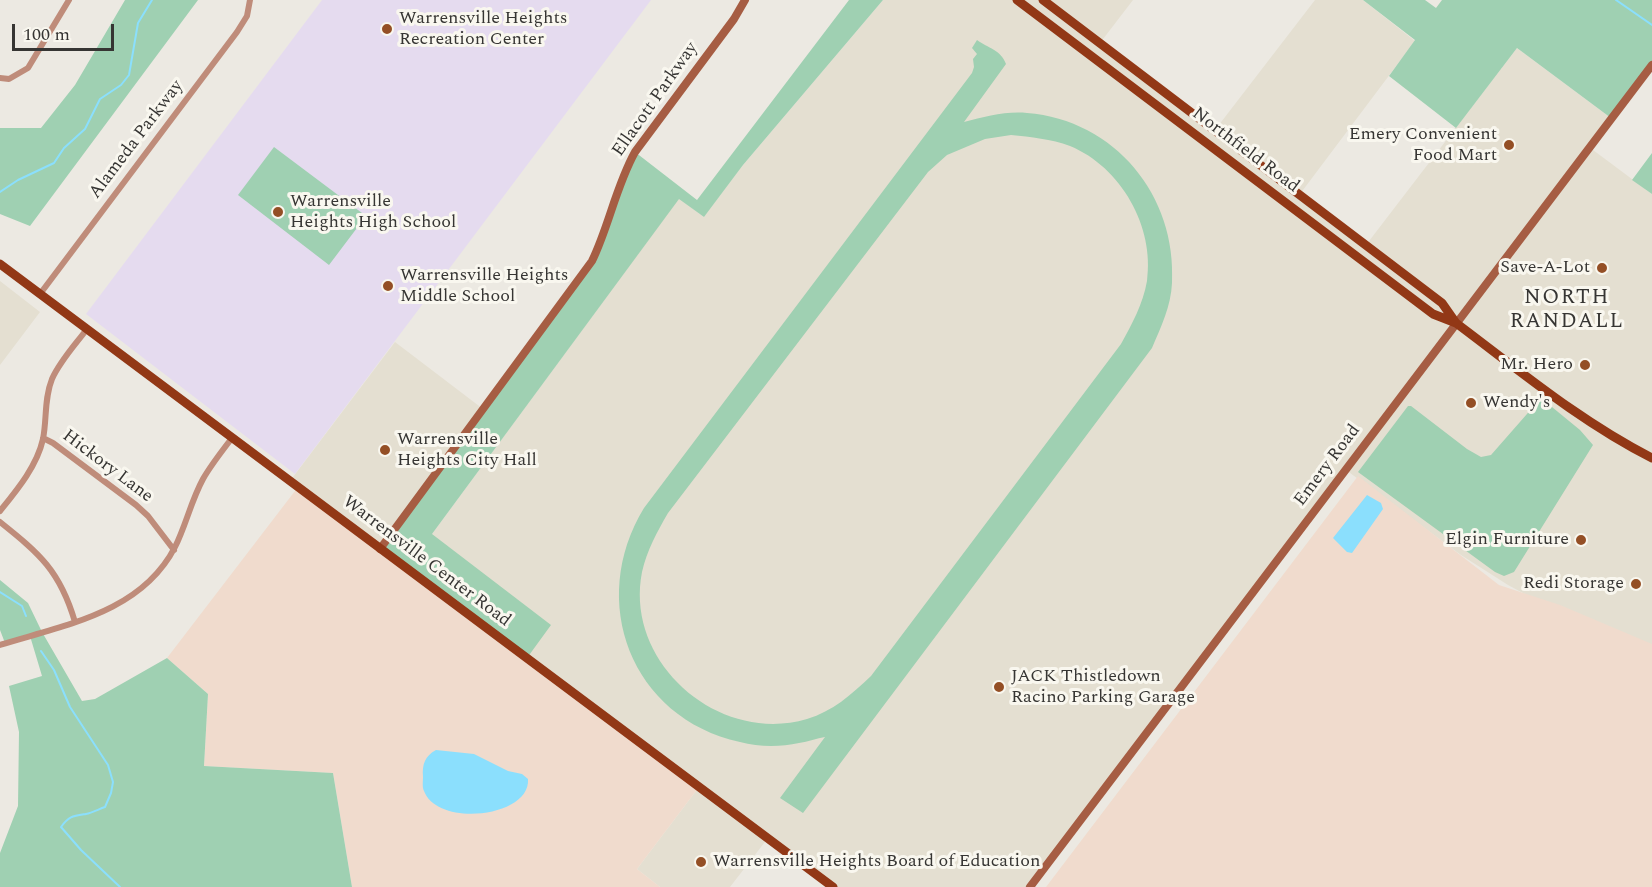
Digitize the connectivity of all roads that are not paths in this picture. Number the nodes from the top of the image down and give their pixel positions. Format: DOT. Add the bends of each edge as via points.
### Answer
graph roads {
  1 [pos="69,0"];
  2 [pos="250,0"];
  3 [pos="745,0"];
  4 [pos="1017,0"];
  5 [pos="1043,0"];
  6 [pos="1105,47"];
  7 [pos="1096,59"];
  8 [pos="1652,65"];
  9 [pos="0,78"];
  10 [pos="1163,91"];
  11 [pos="1154,103"];
  12 [pos="1261,165"];
  13 [pos="1253,177"];
  14 [pos="1367,245"];
  15 [pos="1358,257"];
  16 [pos="0,264"];
  17 [pos="40,294"];
  18 [pos="1456,323"];
  19 [pos="87,329"];
  20 [pos="43,438"];
  21 [pos="232,438"];
  22 [pos="1652,458"];
  23 [pos="0,511"];
  24 [pos="0,522"];
  25 [pos="380,549"];
  26 [pos="174,550"];
  27 [pos="75,622"];
  28 [pos="0,645"];
  29 [pos="833,887"];
  30 [pos="1030,887"];
  1 -- 9 [label="street" via="28,68 9,79"];
  2 -- 17 [label="street, Alameda Parkway" via="247,16 237,32"];
  3 -- 25 [label="main road, Ellacott Parkway" via="635,152 592,261"];
  4 -- 7 [label="main road, Northfield Road"];
  5 -- 6 [label="main road, Northfield Road"];
  6 -- 7 [label="main road"];
  6 -- 10 [label="main road, Northfield Road"];
  7 -- 11 [label="main road, Northfield Road"];
  8 -- 18 [label="main road, Emery Road"];
  10 -- 11 [label="main road"];
  10 -- 12 [label="main road, Northfield Road"];
  11 -- 13 [label="main road, Northfield Road"];
  12 -- 13 [label="main road"];
  12 -- 14 [label="main road, Northfield Road"];
  13 -- 15 [label="main road, Northfield Road"];
  14 -- 15 [label="main road"];
  14 -- 18 [label="main road, Northfield Road" via="1442,303"];
  15 -- 18 [label="main road, Northfield Road" via="1433,314"];
  16 -- 17 [label="main road, Warrensville Center Road"];
  17 -- 19 [label="main road, Warrensville Center Road"];
  18 -- 22 [label="main road, Northfield Road" via="1576,413"];
  18 -- 30 [label="main road, Emery Road"];
  19 -- 20 [label="street" via="53,378 45,405"];
  19 -- 21 [label="main road, Warrensville Center Road"];
  20 -- 23 [label="street" via="35,462"];
  20 -- 26 [label="street, Hickory Lane" via="136,505"];
  21 -- 25 [label="main road, Warrensville Center Road"];
  21 -- 26 [label="street" via="203,479"];
  24 -- 27 [label="street" via="50,567 63,588"];
  25 -- 29 [label="main road, Warrensville Center Road"];
  26 -- 27 [label="street" via="156,574 128,599"];
  27 -- 28 [label="street"];
}
